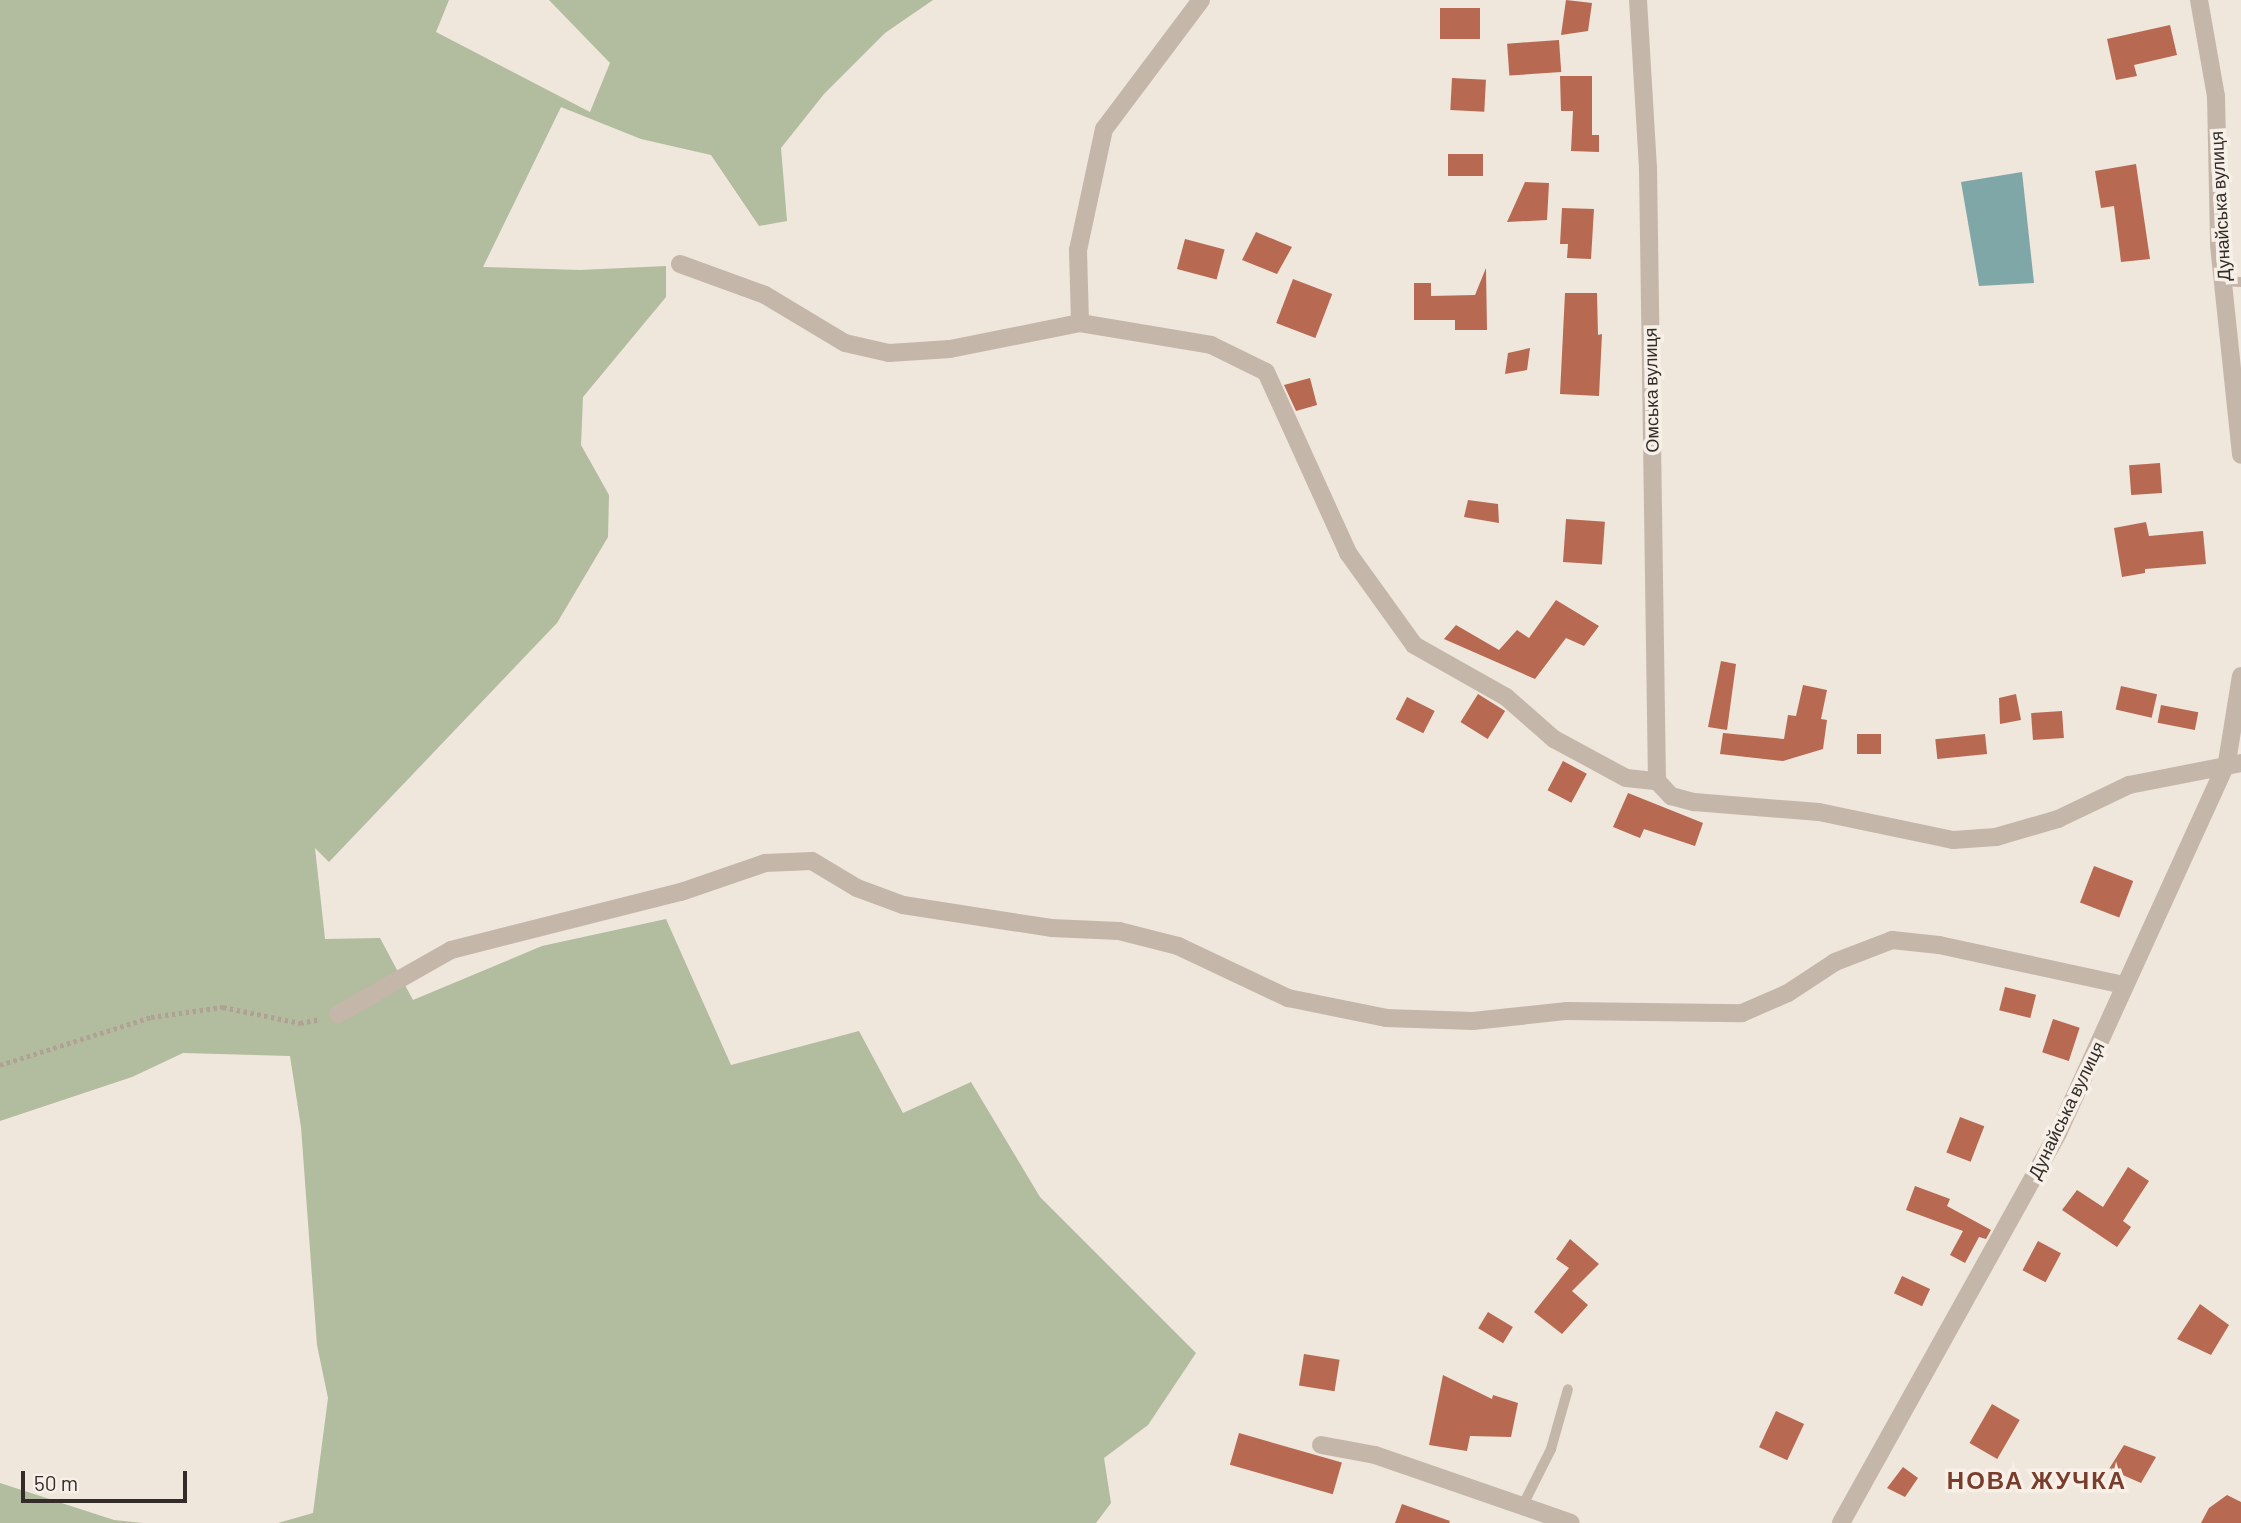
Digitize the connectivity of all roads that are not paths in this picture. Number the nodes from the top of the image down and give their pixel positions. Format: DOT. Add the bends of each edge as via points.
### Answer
graph roads {
  1 [pos="1201,0"];
  2 [pos="1638,0"];
  3 [pos="2199,0"];
  4 [pos="680,264"];
  5 [pos="2223,281"];
  6 [pos="2241,282"];
  7 [pos="1080,323"];
  8 [pos="2241,456"];
  9 [pos="2241,676"];
  10 [pos="2234,762"];
  11 [pos="1657,781"];
  12 [pos="2124,985"];
  13 [pos="338,1014"];
  14 [pos="1567,1389"];
  15 [pos="1321,1445"];
  16 [pos="1523,1505"];
  17 [pos="1571,1523"];
  18 [pos="1841,1523"];
  1 -- 7 [label="street" via="1104,129 1078,250"];
  2 -- 11 [label="street, Омська вулиця" via="1648,182"];
  3 -- 5 [label="street, Дунайська вулиця" via="2216,96"];
  4 -- 7 [label="street" via="765,295 845,342 889,353 950,349"];
  5 -- 6 [label="lane"];
  5 -- 8 [label="street, Дунайська вулиця"];
  7 -- 11 [label="street" via="1211,345 1266,372 1348,553 1414,645 1506,697 1554,739 1626,778"];
  9 -- 10 [label="street, Дунайська вулиця"];
  10 -- 11 [label="street" via="2129,785 2058,819 1996,837 1953,840 1819,812 1694,802 1671,796"];
  10 -- 12 [label="street, Дунайська вулиця"];
  12 -- 13 [label="street" via="1939,945 1892,940 1835,962 1788,993 1742,1013 1567,1011 1473,1021 1386,1018 1287,998 1178,946 1119,931 1051,928 903,905 857,888 811,861 765,863 681,892 451,950"];
  12 -- 18 [label="street, Дунайська вулиця" via="2058,1133"];
  14 -- 16 [label="lane" via="1551,1449"];
  15 -- 16 [label="street" via="1376,1455"];
  16 -- 17 [label="street"];
}
